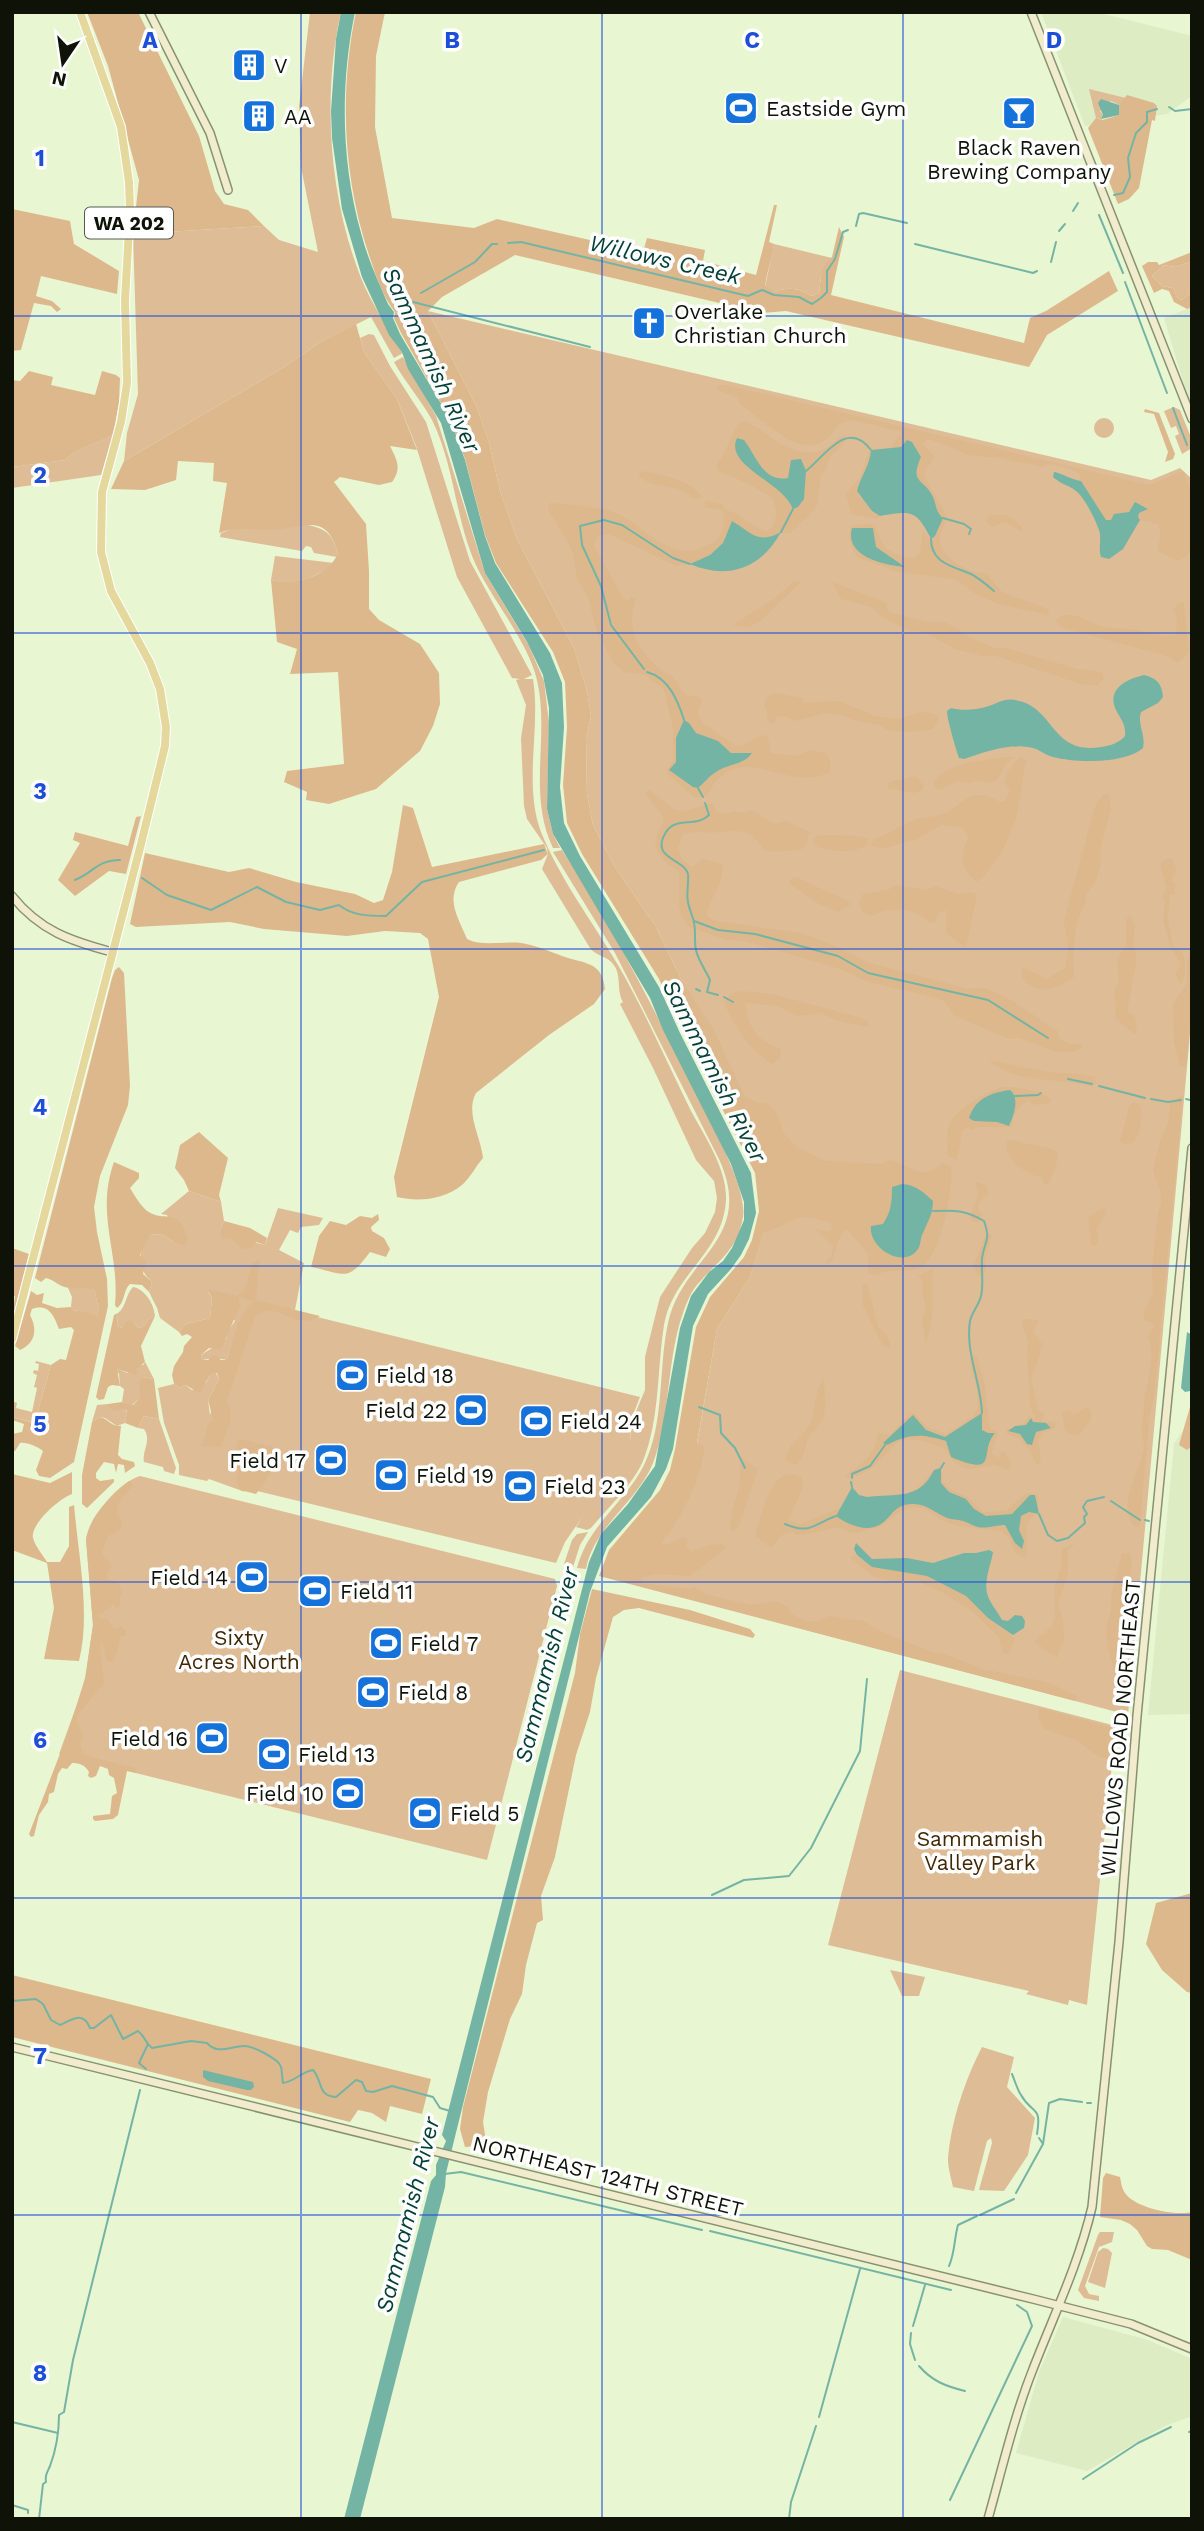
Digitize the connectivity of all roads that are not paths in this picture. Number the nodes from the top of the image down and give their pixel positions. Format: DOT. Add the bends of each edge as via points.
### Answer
graph roads {
  1 [pos="80,12"];
  2 [pos="149,12"];
  3 [pos="1031,12"];
  4 [pos="228,190"];
  5 [pos="1192,419"];
  6 [pos="12,896"];
  7 [pos="112,952"];
  8 [pos="1192,1148"];
  9 [pos="12,1339"];
  10 [pos="12,2048"];
  11 [pos="1059,2306"];
  12 [pos="1192,2349"];
  13 [pos="988,2519"];
  1 -- 7 [label="main road, WA 202" via="121,127 129,182 127,383 102,492 101,552 111,591 160,689 166,727"];
  2 -- 4 [label="main road" via="210,133"];
  3 -- 5 [label="main road"];
  6 -- 7 [label="main road" via="29,915 61,936"];
  7 -- 9 [label="main road, WA 202"];
  8 -- 11 [label="main road, WILLOWS ROAD NORTHEAST" via="1096,2174 1087,2225"];
  10 -- 11 [label="main road, NORTHEAST 124TH STREET"];
  11 -- 12 [label="main road, NORTHEAST 124TH STREET" via="1139,2327"];
  11 -- 13 [label="main road, WILLOWS ROAD NORTHEAST" via="1028,2381"];
}
